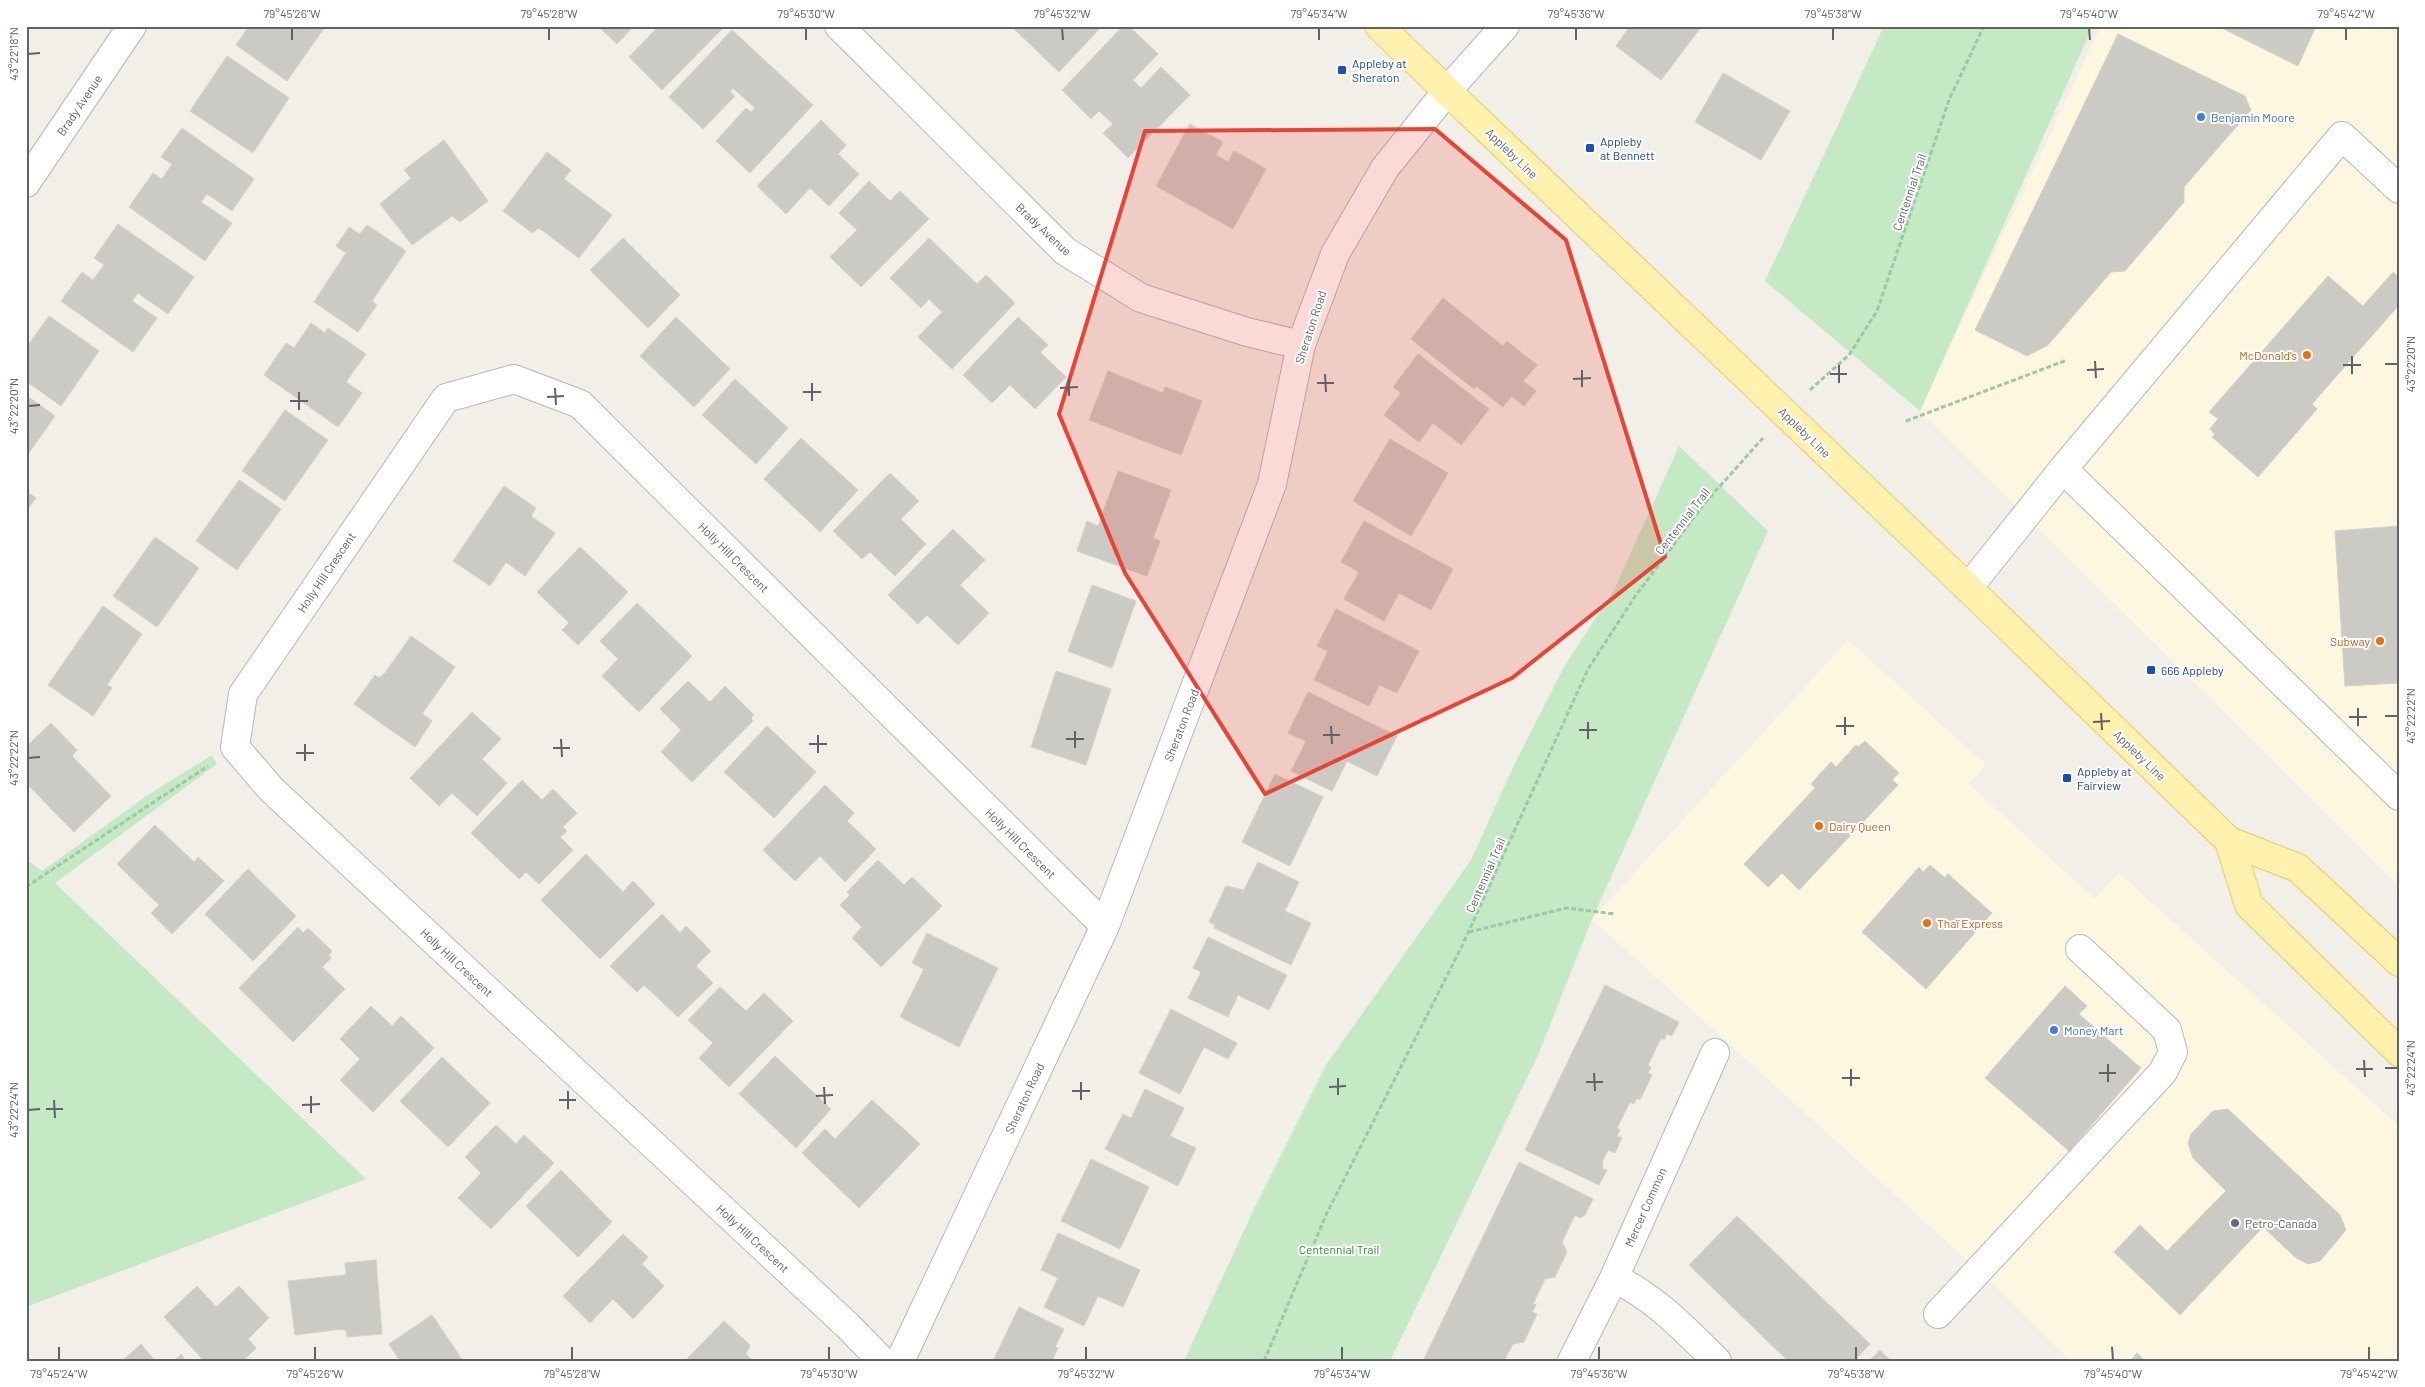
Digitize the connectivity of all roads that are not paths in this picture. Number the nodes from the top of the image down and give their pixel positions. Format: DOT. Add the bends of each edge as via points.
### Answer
graph roads {
  1 [pos="132,26"];
  2 [pos="839,26"];
  3 [pos="1379,26"];
  4 [pos="1504,26"];
  5 [pos="1447,91"];
  6 [pos="26,183"];
  7 [pos="2399,189"];
  8 [pos="1302,345"];
  9 [pos="2063,469"];
  10 [pos="1968,588"];
  11 [pos="2399,796"];
  12 [pos="2229,841"];
  13 [pos="1105,926"];
  14 [pos="2080,949"];
  15 [pos="2399,962"];
  16 [pos="2399,1052"];
  17 [pos="1715,1053"];
  18 [pos="1614,1278"];
  19 [pos="1938,1314"];
  20 [pos="882,1361"];
  21 [pos="900,1361"];
  22 [pos="1572,1361"];
  23 [pos="1717,1361"];
  1 -- 6 [label="street, Brady Avenue"];
  2 -- 8 [label="street, Brady Avenue" via="1065,251 1141,298 1247,332"];
  3 -- 5 [label="main road, Appleby Line"];
  4 -- 5 [label="street, Sheraton Road"];
  5 -- 8 [label="street, Sheraton Road" via="1385,168 1335,254"];
  5 -- 10 [label="main road, Appleby Line"];
  7 -- 9 [label="street" via="2342,136"];
  8 -- 13 [label="street, Sheraton Road" via="1272,484"];
  9 -- 10 [label="street"];
  9 -- 11 [label="street"];
  10 -- 12 [label="main road, Appleby Line"];
  12 -- 15 [label="main road, Appleby Line" via="2298,868"];
  12 -- 16 [label="main road, Appleby Line" via="2249,905"];
  13 -- 20 [label="street, Holly Hill Crescent" via="580,404 514,379 446,398 243,694 235,747 271,789"];
  13 -- 21 [label="street, Sheraton Road"];
  14 -- 19 [label="street" via="2167,1030 2173,1052 2163,1072"];
  17 -- 18 [label="street, Mercer Common"];
  18 -- 22 [label="street, Mercer Common"];
  18 -- 23 [label="street" via="1656,1303"];
}
